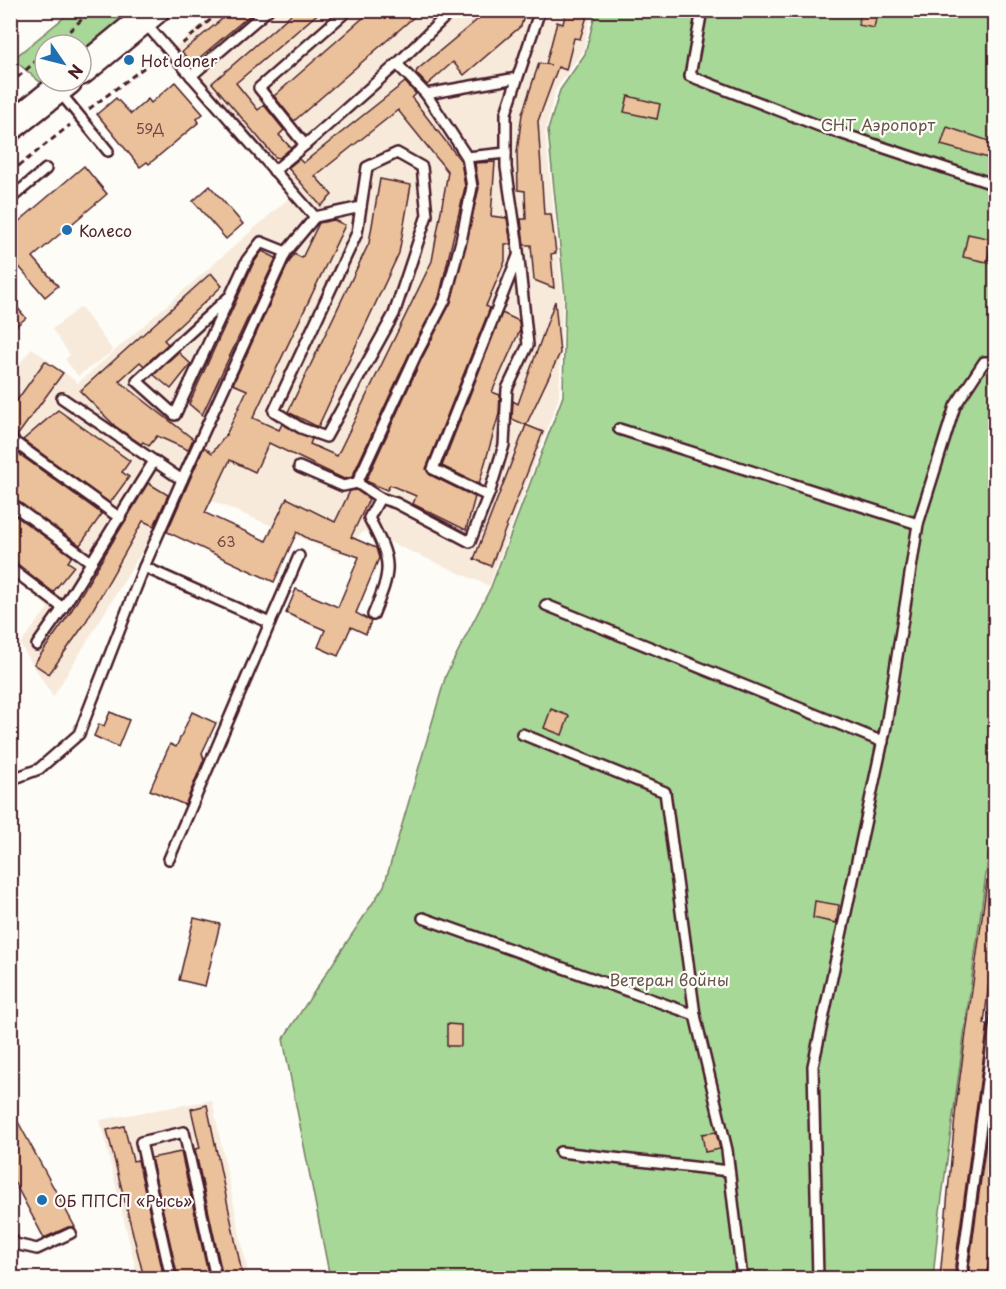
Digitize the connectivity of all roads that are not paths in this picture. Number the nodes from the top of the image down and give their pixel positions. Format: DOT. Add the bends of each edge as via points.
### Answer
graph roads {
  1 [pos="268,10"];
  2 [pos="348,10"];
  3 [pos="452,10"];
  4 [pos="540,10"];
  5 [pos="702,10"];
  6 [pos="149,15"];
  7 [pos="93,61"];
  8 [pos="397,64"];
  9 [pos="191,76"];
  10 [pos="517,78"];
  11 [pos="54,93"];
  12 [pos="67,93"];
  13 [pos="426,94"];
  14 [pos="10,127"];
  15 [pos="305,145"];
  16 [pos="108,151"];
  17 [pos="506,153"];
  18 [pos="467,157"];
  19 [pos="46,169"];
  20 [pos="274,171"];
  21 [pos="996,185"];
  22 [pos="10,199"];
  23 [pos="361,207"];
  24 [pos="315,217"];
  25 [pos="286,252"];
  26 [pos="519,254"];
  27 [pos="230,296"];
  28 [pos="996,362"];
  29 [pos="62,398"];
  30 [pos="620,429"];
  31 [pos="10,439"];
  32 [pos="154,461"];
  33 [pos="299,467"];
  34 [pos="182,480"];
  35 [pos="357,483"];
  36 [pos="488,496"];
  37 [pos="380,498"];
  38 [pos="10,502"];
  39 [pos="120,518"];
  40 [pos="918,524"];
  41 [pos="299,556"];
  42 [pos="91,562"];
  43 [pos="144,567"];
  44 [pos="10,568"];
  45 [pos="546,605"];
  46 [pos="63,608"];
  47 [pos="373,615"];
  48 [pos="270,623"];
  49 [pos="37,645"];
  50 [pos="522,734"];
  51 [pos="883,742"];
  52 [pos="10,780"];
  53 [pos="169,859"];
  54 [pos="423,918"];
  55 [pos="996,1014"];
  56 [pos="695,1015"];
  57 [pos="994,1042"];
  58 [pos="560,1152"];
  59 [pos="729,1171"];
  60 [pos="71,1233"];
  61 [pos="10,1236"];
  62 [pos="996,1264"];
  63 [pos="171,1278"];
  64 [pos="216,1278"];
  65 [pos="742,1278"];
  66 [pos="818,1278"];
  67 [pos="963,1278"];
  68 [pos="993,1278"];
  1 -- 9 [label="lane"];
  2 -- 15 [label="lane" via="259,88"];
  3 -- 8 [label="lane"];
  4 -- 10 [label="lane"];
  5 -- 21 [label="lane" via="690,76 822,127"];
  6 -- 7 [label="street"];
  6 -- 9 [label="lane" via="167,50"];
  8 -- 13 [label="lane"];
  8 -- 15 [label="lane"];
  9 -- 20 [label="lane"];
  10 -- 13 [label="lane"];
  10 -- 17 [label="lane" via="506,113"];
  11 -- 14 [label="street"];
  12 -- 16 [label="lane" via="80,117"];
  13 -- 18 [label="lane"];
  15 -- 20 [label="lane"];
  17 -- 18 [label="lane"];
  17 -- 26 [label="lane"];
  18 -- 35 [label="lane" via="471,188 445,300"];
  19 -- 22 [label="lane"];
  20 -- 24 [label="lane"];
  23 -- 23 [label="lane" via="357,233 274,411 300,428 326,438 394,314 427,215 422,167 397,153 367,167"];
  23 -- 24 [label="lane"];
  24 -- 25 [label="lane"];
  25 -- 27 [label="lane" via="261,242 247,260"];
  25 -- 34 [label="lane"];
  26 -- 36 [label="lane" via="528,345 507,389 504,445"];
  26 -- 36 [label="lane" via="433,469"];
  27 -- 27 [label="lane" via="137,381 175,415 200,361"];
  28 -- 40 [label="lane" via="984,362 955,406"];
  29 -- 32 [label="lane"];
  30 -- 40 [label="lane"];
  31 -- 39 [label="lane"];
  32 -- 34 [label="lane"];
  32 -- 39 [label="lane"];
  33 -- 35 [label="lane" via="343,486"];
  34 -- 43 [label="lane"];
  35 -- 37 [label="lane"];
  36 -- 37 [label="lane" via="470,542"];
  37 -- 47 [label="lane" via="369,518 385,548 388,578"];
  38 -- 42 [label="lane"];
  39 -- 42 [label="lane"];
  40 -- 51 [label="lane"];
  41 -- 48 [label="lane"];
  42 -- 46 [label="lane"];
  43 -- 48 [label="lane"];
  43 -- 52 [label="lane" via="79,734 39,769"];
  44 -- 46 [label="lane"];
  45 -- 51 [label="lane"];
  46 -- 49 [label="lane"];
  48 -- 53 [label="lane"];
  50 -- 56 [label="lane" via="665,792"];
  51 -- 66 [label="lane" via="813,1066"];
  54 -- 56 [label="lane"];
  55 -- 57 [label="lane"];
  56 -- 59 [label="lane"];
  57 -- 67 [label="lane"];
  58 -- 59 [label="lane"];
  59 -- 65 [label="lane"];
  60 -- 61 [label="lane" via="37,1249 15,1244"];
  62 -- 68 [label="lane"];
  63 -- 64 [label="lane" via="141,1142 184,1132"];
}
